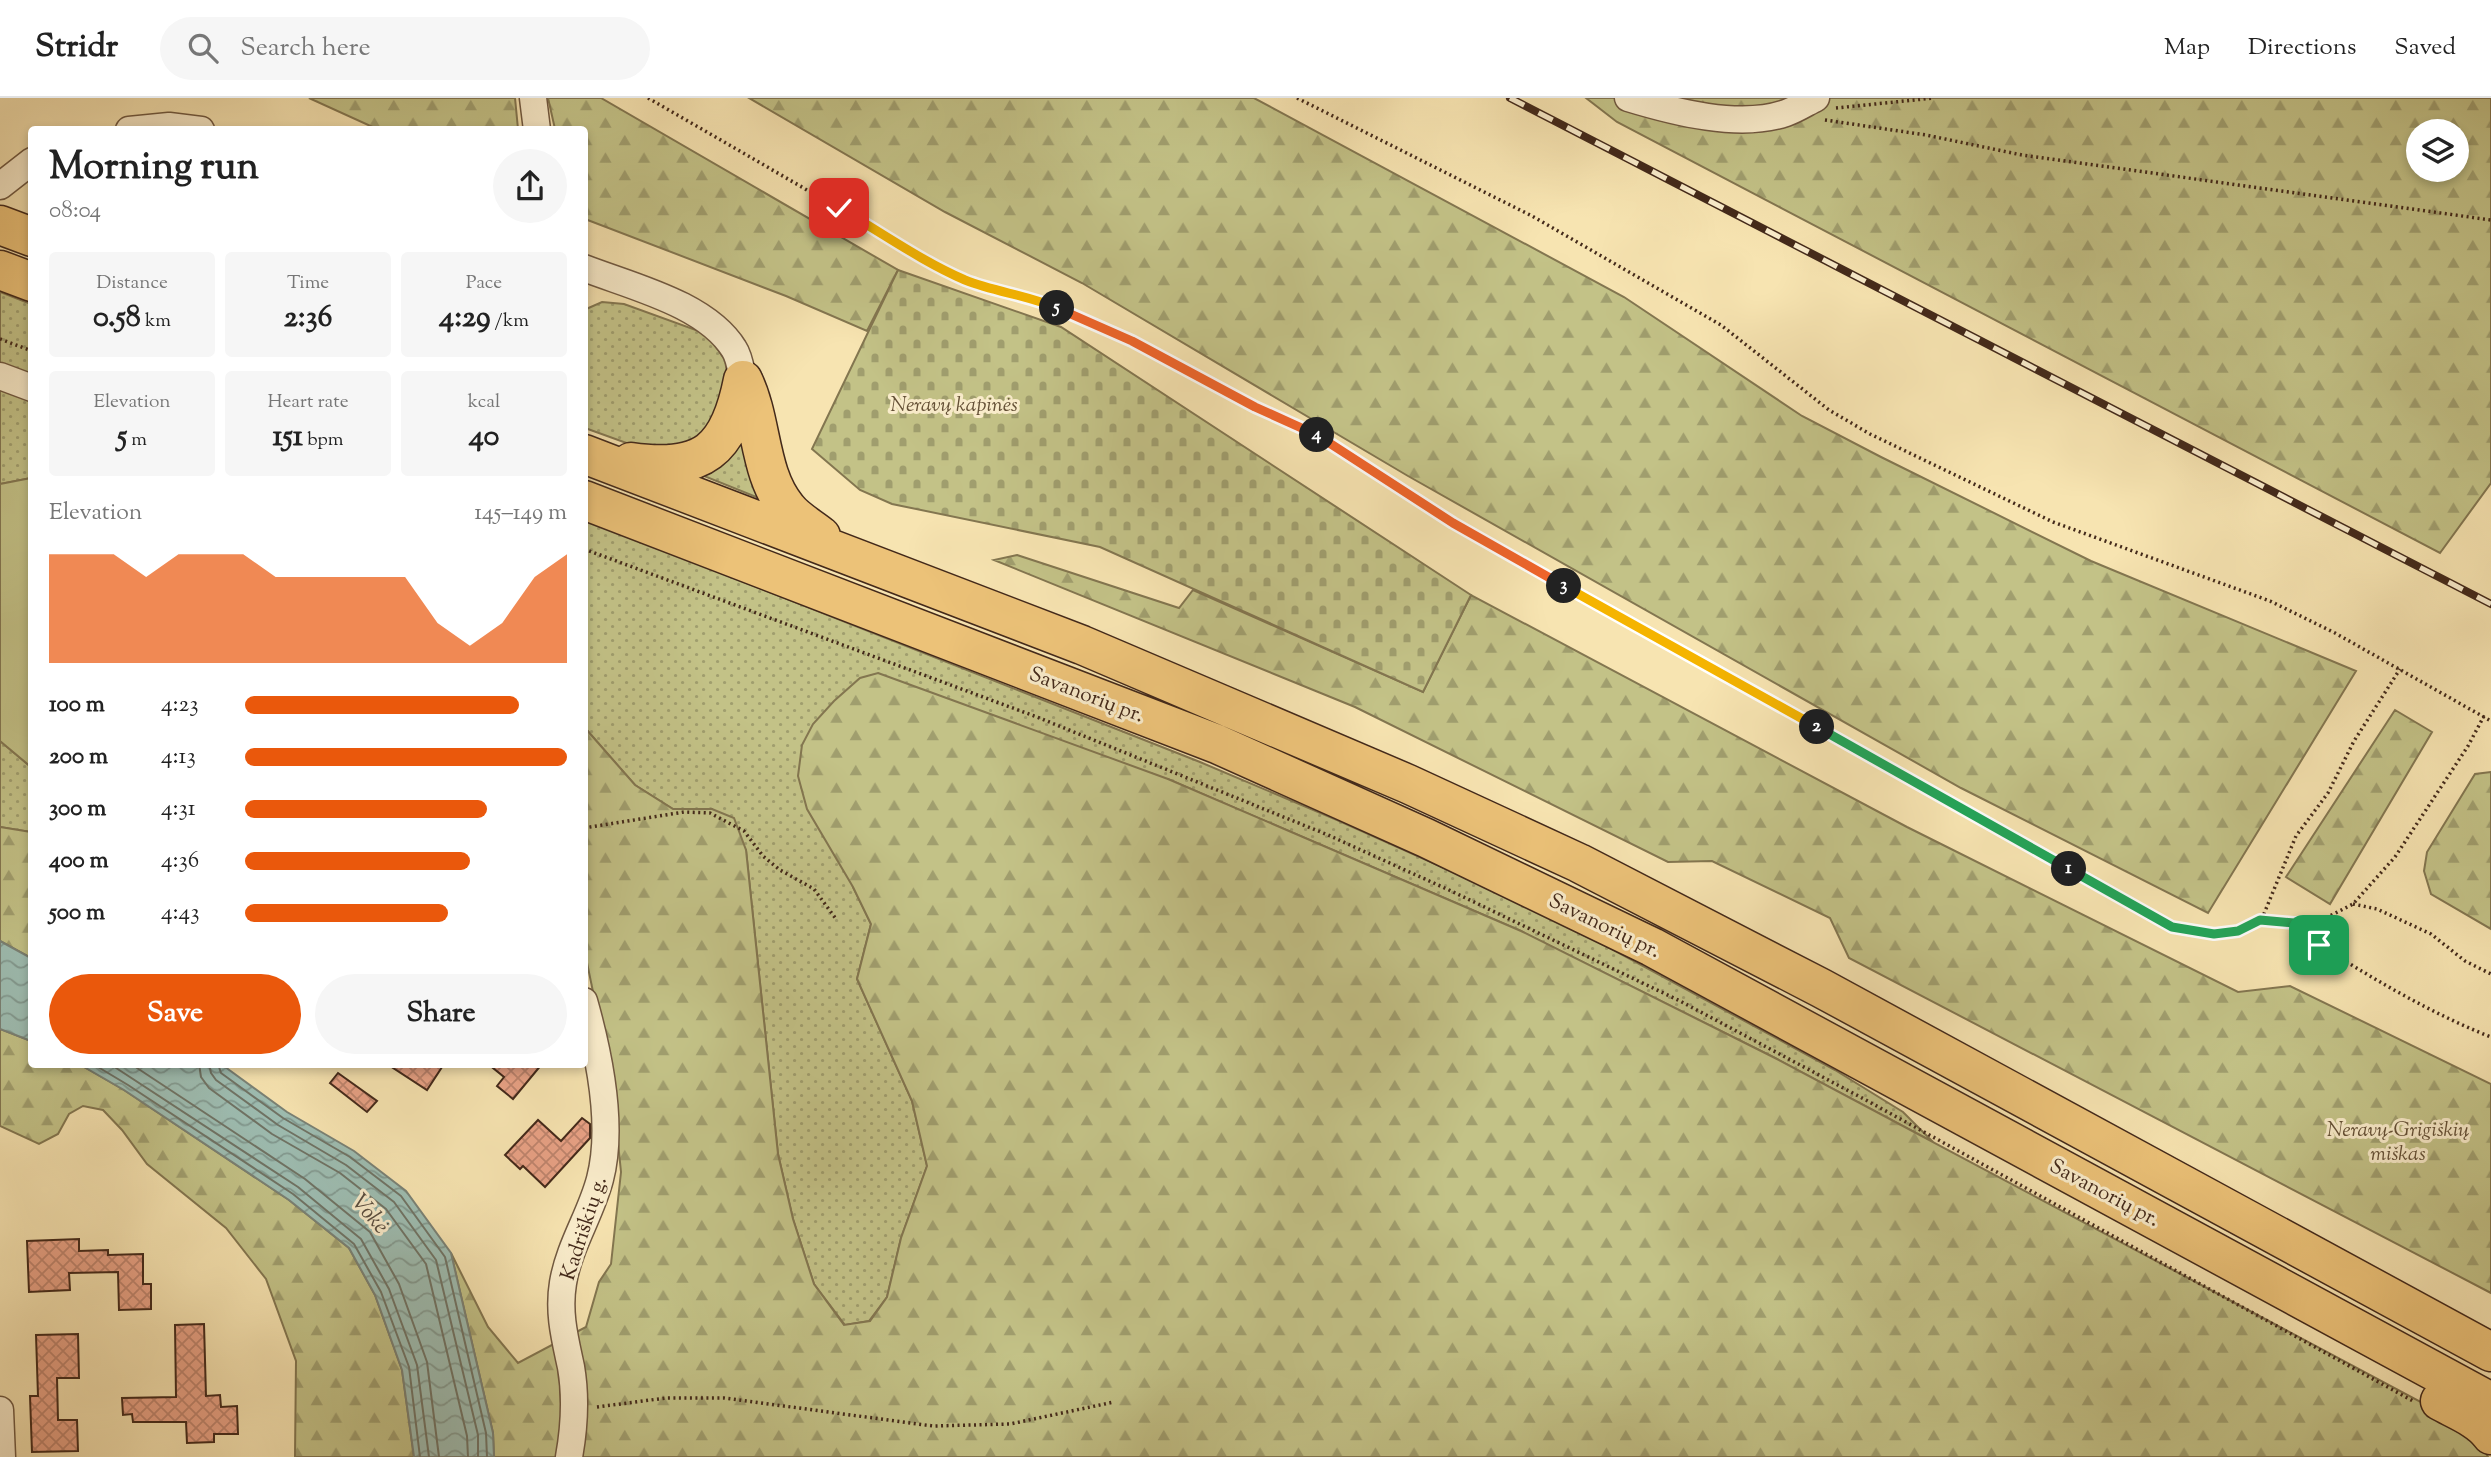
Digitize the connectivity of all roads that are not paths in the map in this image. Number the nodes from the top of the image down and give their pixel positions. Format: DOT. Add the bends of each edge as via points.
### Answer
graph roads {
  1 [pos="533,98"];
  2 [pos="1629,98"];
  3 [pos="1821,104"];
  4 [pos="536,126"];
  5 [pos="28,164"];
  6 [pos="0,186"];
  7 [pos="0,270"];
  8 [pos="588,270"];
  9 [pos="28,280"];
  10 [pos="0,376"];
  11 [pos="743,380"];
  12 [pos="28,386"];
  13 [pos="588,455"];
  14 [pos="588,456"];
  15 [pos="588,502"];
  16 [pos="846,555"];
  17 [pos="1652,947"];
  18 [pos="588,1021"];
  19 [pos="2491,1352"];
  20 [pos="2491,1402"];
  21 [pos="0,1410"];
  22 [pos="2491,1435"];
  23 [pos="2,1457"];
  24 [pos="569,1457"];
  1 -- 4 [label="street"];
  2 -- 3 [label="street" via="1658,107 1744,119"];
  5 -- 6 [label="street"];
  7 -- 9 [label="highway"];
  8 -- 11 [label="street" via="699,314 719,328 736,352"];
  10 -- 12 [label="street"];
  11 -- 13 [label="highway" via="729,431 700,456 682,464"];
  11 -- 16 [label="highway" via="752,397 773,485 788,510"];
  14 -- 16 [label="highway, Savanorių pr."];
  15 -- 17 [label="highway, Savanorių pr." via="1217,744"];
  16 -- 19 [label="highway, Savanorių pr." via="1082,645 1395,778 1579,863 1821,988"];
  17 -- 20 [label="highway, Savanorių pr."];
  17 -- 22 [label="highway" via="2062,1191 2459,1411"];
  18 -- 24 [label="street, Kadriškių g." via="604,1102 607,1149 563,1283 561,1319 574,1410"];
  21 -- 23 [label="street"];
}
